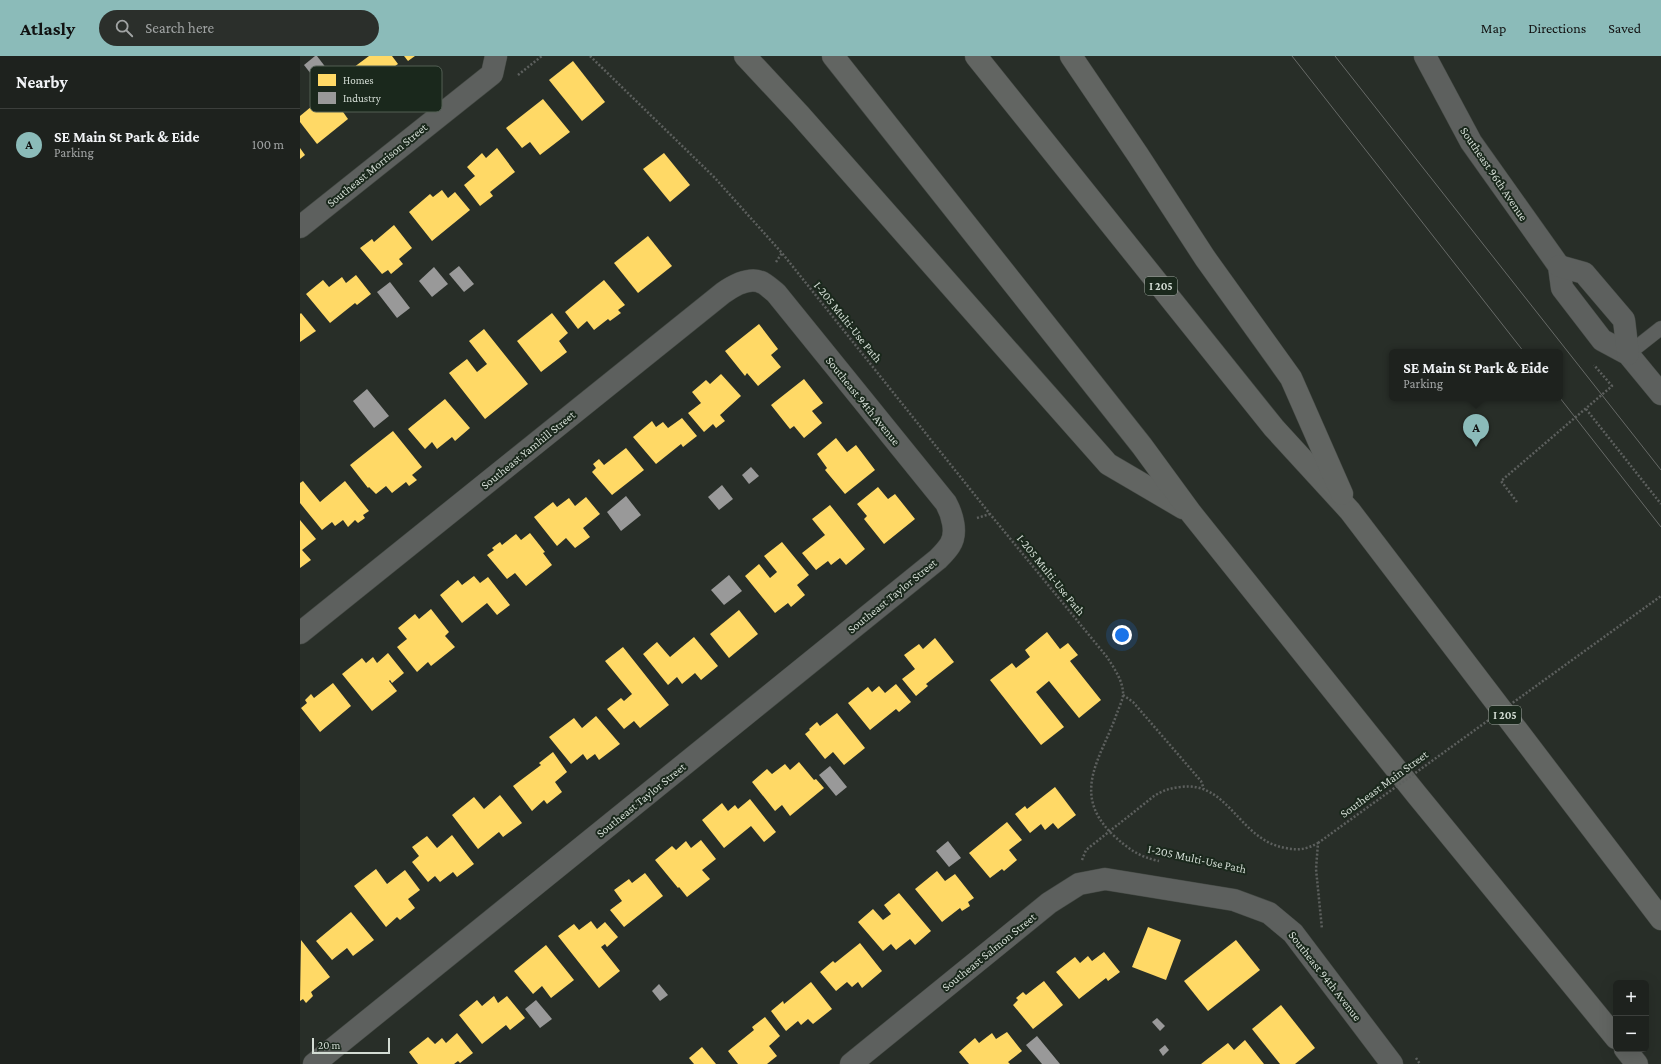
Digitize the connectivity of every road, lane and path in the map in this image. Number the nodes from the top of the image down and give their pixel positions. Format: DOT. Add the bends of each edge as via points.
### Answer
graph roads {
  1 [pos="590,56"];
  2 [pos="745,56"];
  3 [pos="833,56"];
  4 [pos="976,56"];
  5 [pos="1071,56"];
  6 [pos="1425,56"];
  7 [pos="494,65"];
  8 [pos="442,108"];
  9 [pos="438,112"];
  10 [pos="300,227"];
  11 [pos="1559,266"];
  12 [pos="762,282"];
  13 [pos="1661,328"];
  14 [pos="1628,354"];
  15 [pos="1589,359"];
  16 [pos="1661,394"];
  17 [pos="1586,409"];
  18 [pos="1517,502"];
  19 [pos="1661,504"];
  20 [pos="1350,512"];
  21 [pos="1191,513"];
  22 [pos="954,526"];
  23 [pos="1661,596"];
  24 [pos="300,632"];
  25 [pos="1123,695"];
  26 [pos="1204,789"];
  27 [pos="1110,832"];
  28 [pos="1318,843"];
  29 [pos="1166,862"];
  30 [pos="1079,884"];
  31 [pos="1661,919"];
  32 [pos="1318,927"];
  33 [pos="1613,1034"];
  34 [pos="1627,1052"];
  35 [pos="1413,1054"];
  36 [pos="1386,1062"];
  37 [pos="314,1064"];
  38 [pos="851,1064"];
  39 [pos="1420,1064"];
  40 [pos="1637,1064"];
  1 -- 25 [label="path, I-205 Multi-Use Path" via="714,177 782,253 1107,657 1117,673"];
  2 -- 21 [label="highway" via="1108,464"];
  3 -- 21 [label="highway" via="1142,446"];
  4 -- 20 [label="highway, I 205" via="1274,428"];
  5 -- 20 [label="highway" via="1205,258 1292,378"];
  6 -- 11 [label="street, Southeast 96th Avenue" via="1471,142"];
  7 -- 8 [label="street, Southeast Morrison Street"];
  9 -- 10 [label="street, Southeast Morrison Street"];
  11 -- 14 [label="street, Southeast 96th Avenue" via="1562,288 1602,340"];
  11 -- 14 [label="street" via="1584,273 1624,320"];
  12 -- 22 [label="street, Southeast 94th Avenue" via="776,293 946,502"];
  12 -- 24 [label="street, Southeast Yamhill Street" via="742,283 723,293"];
  13 -- 14 [label="lane"];
  14 -- 16 [label="street, Southeast 96th Avenue"];
  15 -- 17 [label="path" via="1612,386"];
  17 -- 18 [label="path" via="1501,481"];
  17 -- 19 [label="path"];
  20 -- 31 [label="highway, I 205"];
  21 -- 33 [label="highway"];
  22 -- 37 [label="street, Southeast Taylor Street" via="951,544 938,559"];
  23 -- 28 [label="path, Southeast Main Street, bridge"];
  25 -- 26 [label="path" via="1138,708 1201,781"];
  25 -- 27 [label="path, I-205 Multi-Use Path" via="1095,767 1091,791 1092,804"];
  26 -- 27 [label="path, Southeast Main Street" via="1185,786 1162,791"];
  26 -- 28 [label="path, Southeast Main Street" via="1220,798 1249,830 1270,844 1300,850"];
  27 -- 29 [label="path, I-205 Multi-Use Path" via="1131,851"];
  27 -- 30 [label="path" via="1083,855"];
  28 -- 32 [label="path" via="1316,868 1322,933"];
  30 -- 36 [label="street, Southeast 94th Avenue" via="1105,879 1234,900 1269,913 1293,933"];
  30 -- 38 [label="street, Southeast Salmon Street" via="1049,903"];
  34 -- 40 [label="highway"];
  35 -- 39 [label="path"];
}
